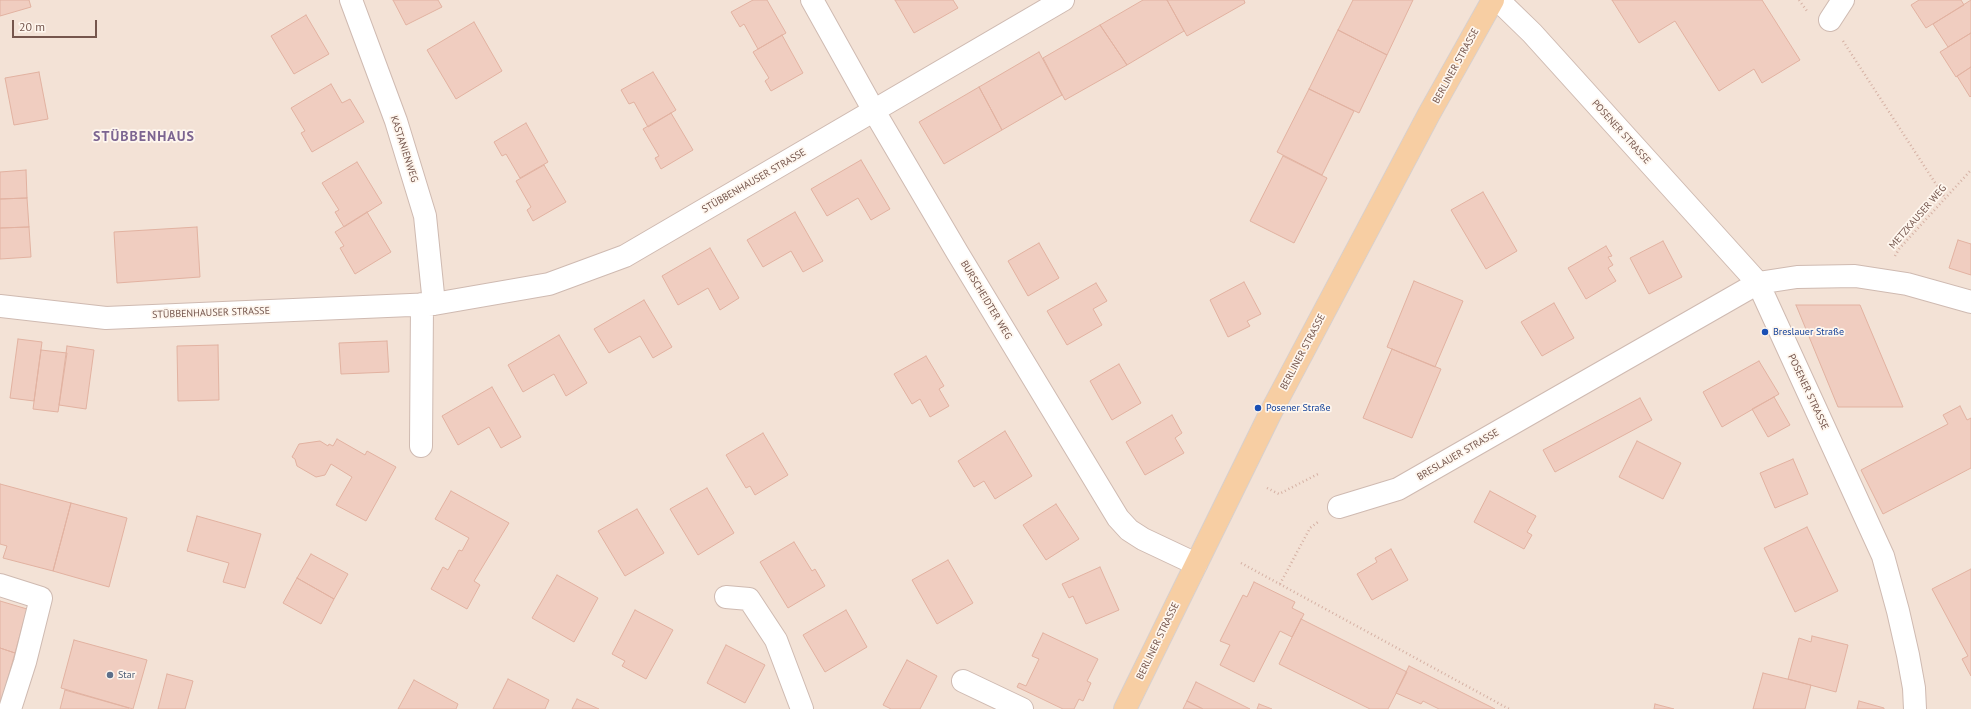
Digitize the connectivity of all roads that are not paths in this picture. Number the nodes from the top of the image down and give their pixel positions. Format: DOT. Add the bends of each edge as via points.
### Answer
graph roads {
  1 [pos="351,0"];
  2 [pos="812,0"];
  3 [pos="1493,0"];
  4 [pos="1498,0"];
  5 [pos="1843,0"];
  6 [pos="1050,3"];
  7 [pos="1830,20"];
  8 [pos="874,111"];
  9 [pos="1758,283"];
  10 [pos="1971,302"];
  11 [pos="428,304"];
  12 [pos="0,306"];
  13 [pos="420,446"];
  14 [pos="1339,507"];
  15 [pos="1196,564"];
  16 [pos="0,585"];
  17 [pos="726,597"];
  18 [pos="963,681"];
  19 [pos="10,709"];
  20 [pos="802,709"];
  21 [pos="1022,709"];
  22 [pos="1125,709"];
  23 [pos="1915,709"];
  1 -- 11 [label="street, KASTANIENWEG" via="396,121 425,216"];
  2 -- 8 [label="street, BURSCHEIDTER WEG"];
  3 -- 15 [label="main road, BERLINER STRASSE" via="1271,412"];
  4 -- 9 [label="street, POSENER STRASSE" via="1532,33"];
  5 -- 7 [label="street"];
  6 -- 8 [label="street, STÜBBENHAUSER STRASSE"];
  8 -- 11 [label="street, STÜBBENHAUSER STRASSE" via="625,256 549,284"];
  8 -- 15 [label="street, BURSCHEIDTER WEG" via="1118,518 1129,530 1143,539"];
  9 -- 10 [label="street, BRESLAUER STRASSE" via="1824,276 1883,279"];
  9 -- 14 [label="street, BRESLAUER STRASSE" via="1398,489"];
  9 -- 23 [label="street, POSENER STRASSE" via="1882,556 1908,655"];
  11 -- 12 [label="street, STÜBBENHAUSER STRASSE" via="106,318"];
  11 -- 13 [label="street"];
  15 -- 22 [label="main road, BERLINER STRASSE"];
  16 -- 19 [label="street" via="41,598"];
  17 -- 20 [label="street" via="749,599 776,640"];
  18 -- 21 [label="street"];
}
